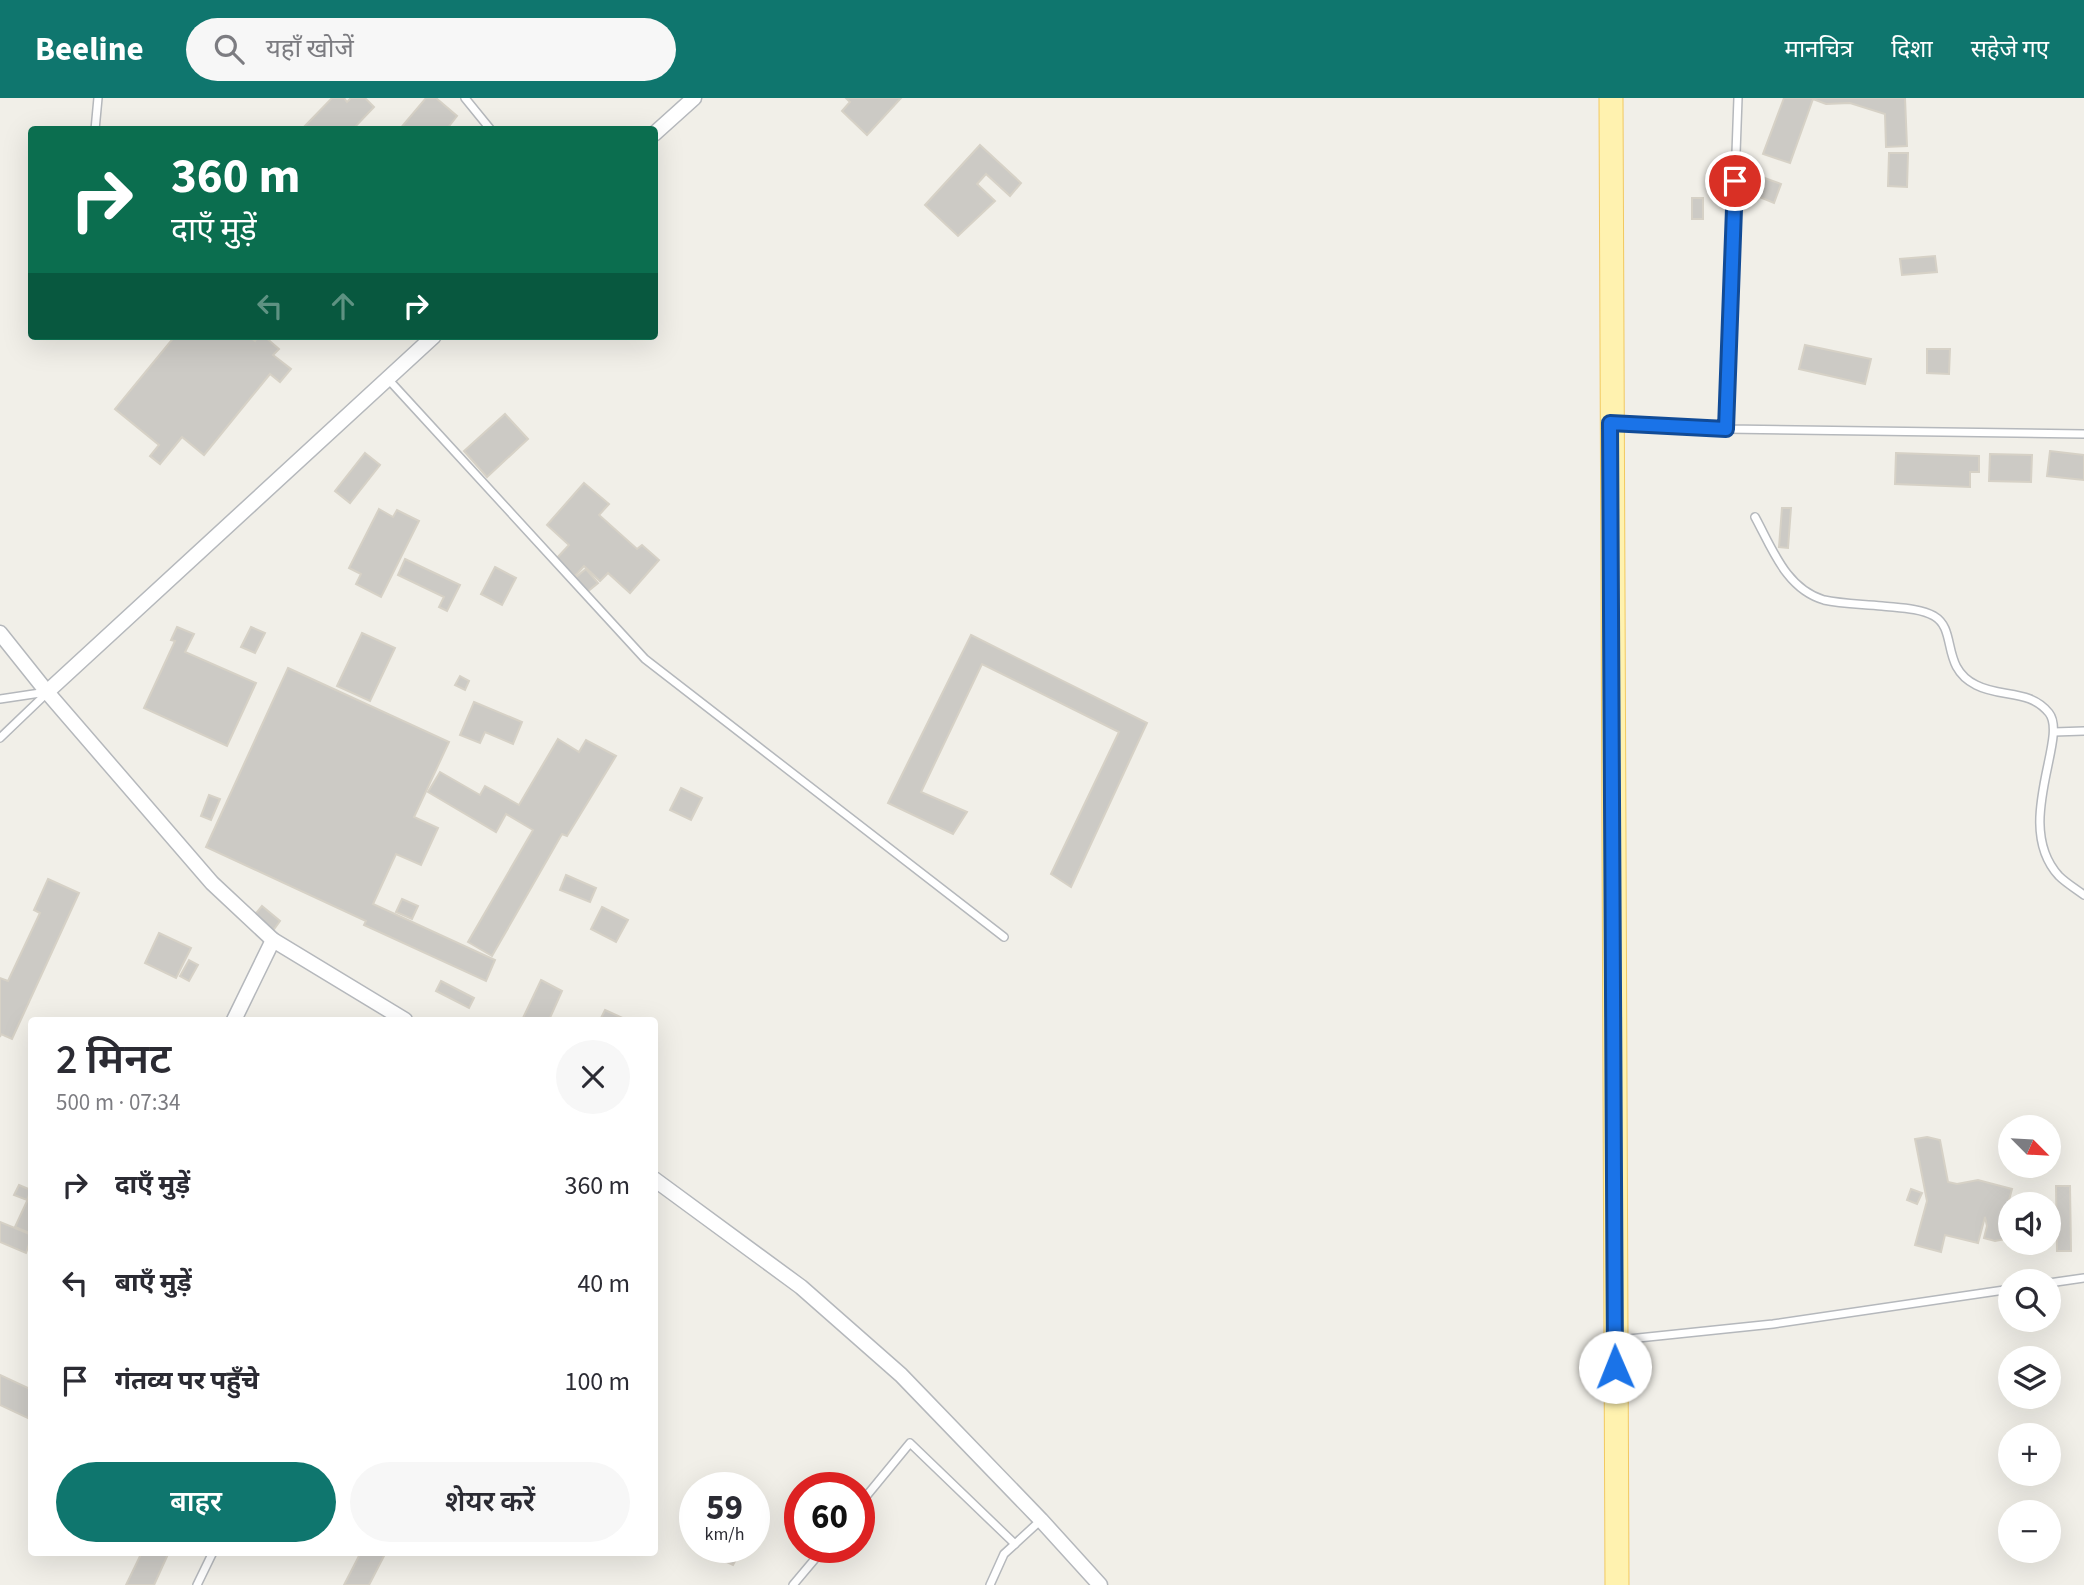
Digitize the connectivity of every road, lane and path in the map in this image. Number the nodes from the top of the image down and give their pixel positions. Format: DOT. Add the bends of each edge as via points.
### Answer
graph roads {
  1 [pos="98,98"];
  2 [pos="465,98"];
  3 [pos="694,98"];
  4 [pos="1611,98"];
  5 [pos="1738,98"];
  6 [pos="95,126"];
  7 [pos="488,126"];
  8 [pos="658,130"];
  9 [pos="430,340"];
  10 [pos="388,379"];
  11 [pos="1610,423"];
  12 [pos="1726,429"];
  13 [pos="2084,434"];
  14 [pos="1755,517"];
  15 [pos="0,633"];
  16 [pos="47,692"];
  17 [pos="0,699"];
  18 [pos="2054,732"];
  19 [pos="2084,732"];
  20 [pos="0,738"];
  21 [pos="2084,895"];
  22 [pos="1004,937"];
  23 [pos="273,940"];
  24 [pos="235,1017"];
  25 [pos="400,1017"];
  26 [pos="658,1182"];
  27 [pos="2084,1278"];
  28 [pos="2061,1281"];
  29 [pos="1998,1291"];
  30 [pos="1615,1340"];
  31 [pos="875,1486"];
  32 [pos="1041,1520"];
  33 [pos="1015,1544"];
  34 [pos="212,1556"];
  35 [pos="812,1563"];
  36 [pos="197,1585"];
  37 [pos="793,1585"];
  38 [pos="990,1585"];
  39 [pos="1100,1585"];
  40 [pos="1617,1585"];
  1 -- 6 [label="lane"];
  2 -- 7 [label="lane"];
  3 -- 8 [label="street"];
  4 -- 11 [label="main road"];
  5 -- 12 [label="lane"];
  9 -- 10 [label="street"];
  10 -- 16 [label="street"];
  10 -- 22 [label="lane" via="645,659"];
  11 -- 12 [label="lane"];
  11 -- 30 [label="main road"];
  12 -- 13 [label="lane"];
  14 -- 18 [label="lane" via="1790,579 1807,592 1824,600 1914,610 1935,617 1945,628 1954,664 1963,676 1978,686 2038,702 2051,715"];
  15 -- 16 [label="street"];
  16 -- 17 [label="lane"];
  16 -- 20 [label="lane"];
  16 -- 23 [label="street" via="212,883"];
  18 -- 19 [label="lane"];
  18 -- 21 [label="lane" via="2038,825 2045,854 2058,876"];
  23 -- 24 [label="street"];
  23 -- 25 [label="street"];
  26 -- 32 [label="street" via="801,1287 901,1375"];
  27 -- 28 [label="lane"];
  29 -- 30 [label="lane" via="1773,1324"];
  30 -- 40 [label="main road"];
  31 -- 33 [label="lane" via="910,1443"];
  32 -- 33 [label="lane"];
  32 -- 39 [label="street"];
  33 -- 38 [label="lane" via="1004,1554"];
  34 -- 36 [label="lane"];
  35 -- 37 [label="lane"];
}
